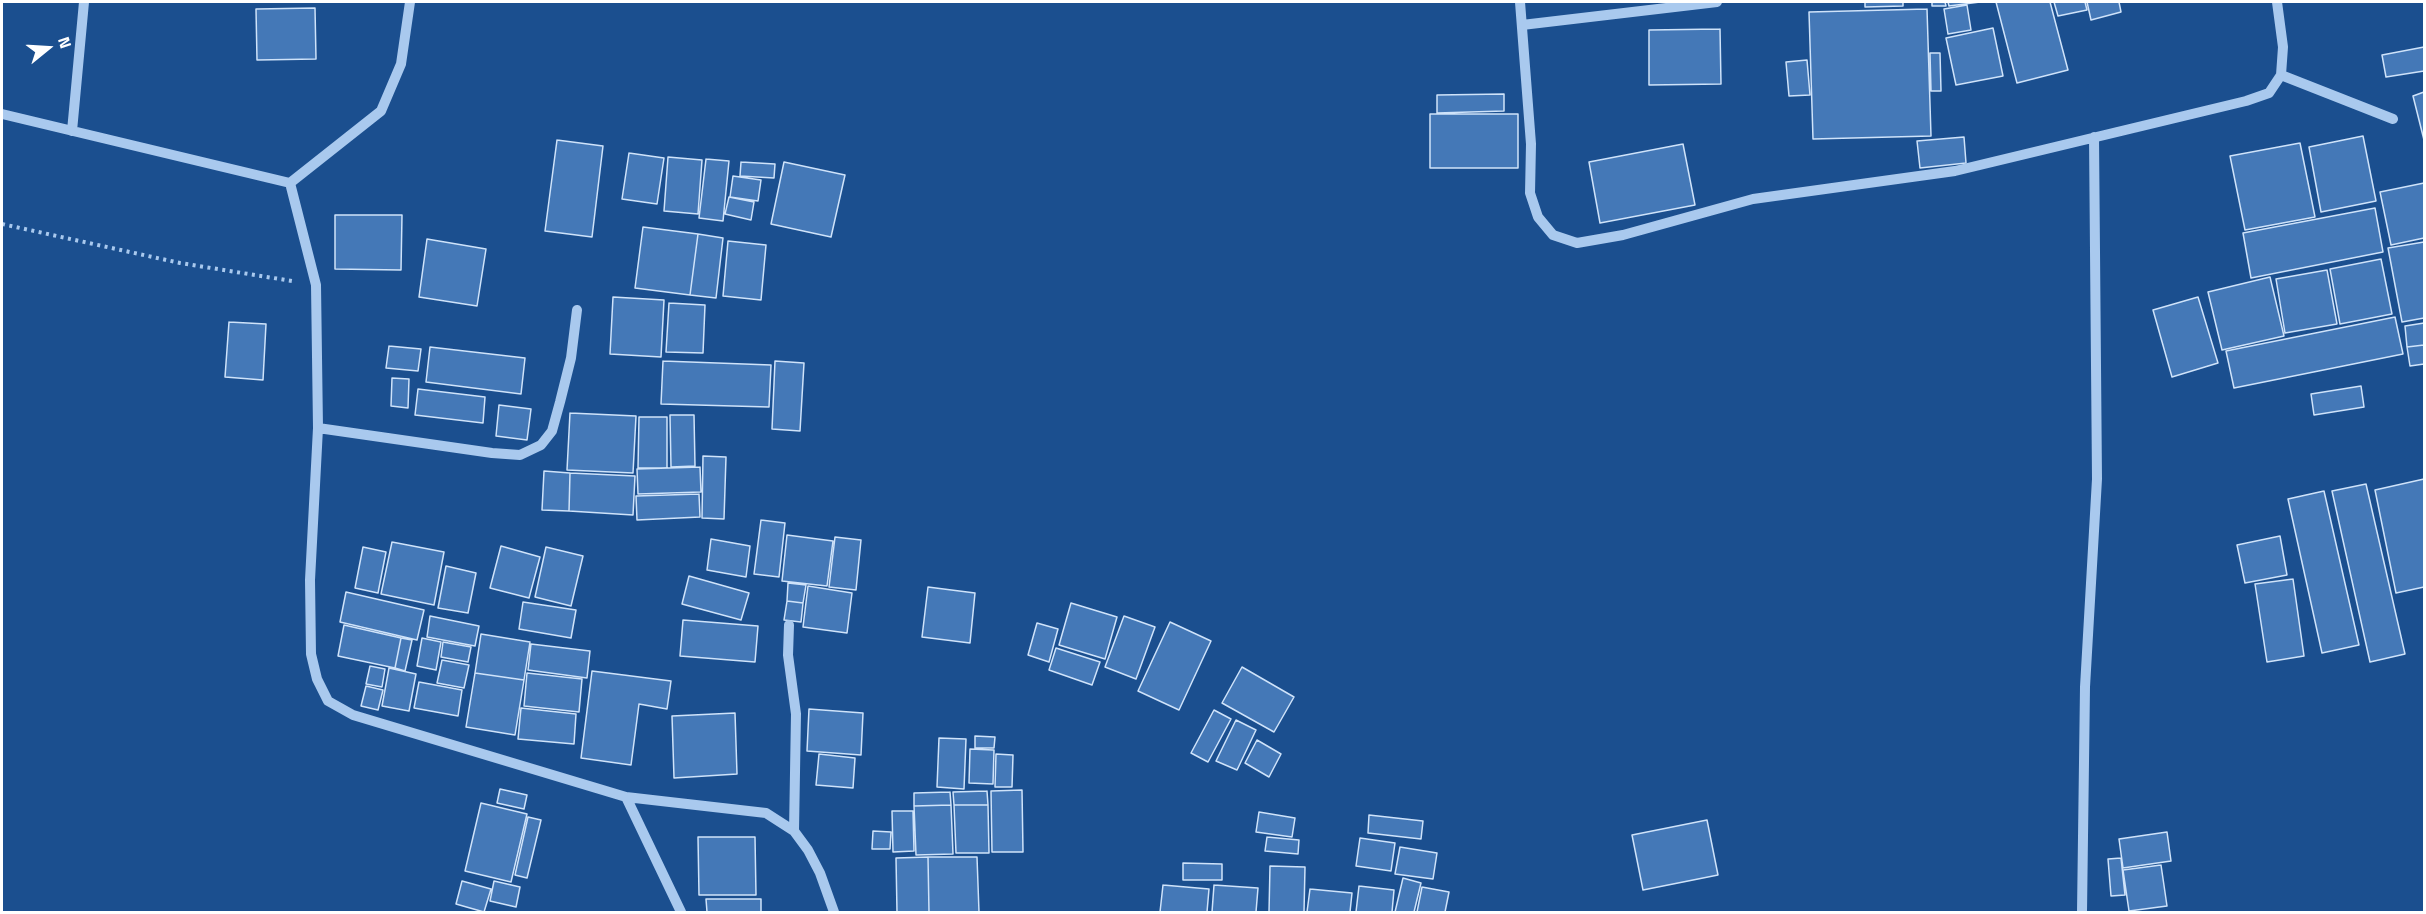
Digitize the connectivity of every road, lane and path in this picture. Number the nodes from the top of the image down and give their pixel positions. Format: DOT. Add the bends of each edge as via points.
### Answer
graph roads {
  1 [pos="84,2"];
  2 [pos="410,2"];
  3 [pos="1520,2"];
  4 [pos="1717,2"];
  5 [pos="2277,2"];
  6 [pos="1522,25"];
  7 [pos="2281,75"];
  8 [pos="2,114"];
  9 [pos="2393,119"];
  10 [pos="72,131"];
  11 [pos="2094,137"];
  12 [pos="291,183"];
  13 [pos="2,224"];
  14 [pos="316,285"];
  15 [pos="577,310"];
  16 [pos="318,428"];
  17 [pos="789,625"];
  18 [pos="626,797"];
  19 [pos="794,831"];
  20 [pos="681,912"];
  21 [pos="834,912"];
  22 [pos="2082,912"];
  1 -- 10 [label="street"];
  2 -- 12 [label="street" via="401,64 381,111"];
  3 -- 6 [label="street"];
  4 -- 6 [label="street"];
  5 -- 7 [label="street" via="2283,47"];
  6 -- 11 [label="street" via="1531,144 1530,193 1538,217 1553,235 1577,243 1623,235 1753,199 1955,171"];
  7 -- 9 [label="street"];
  7 -- 11 [label="street" via="2269,93 2246,101"];
  8 -- 10 [label="street"];
  10 -- 12 [label="street"];
  11 -- 22 [label="street" via="2097,479 2085,687"];
  12 -- 14 [label="street"];
  13 -- 14 [label="path" via="180,263"];
  14 -- 16 [label="street"];
  15 -- 16 [label="street" via="571,358 552,431 541,445 520,455"];
  16 -- 18 [label="street" via="310,580 311,654 317,679 328,700 364,718"];
  17 -- 19 [label="street" via="788,656 796,714"];
  18 -- 19 [label="street" via="766,813"];
  18 -- 20 [label="street"];
  19 -- 21 [label="street" via="820,873"];
}
